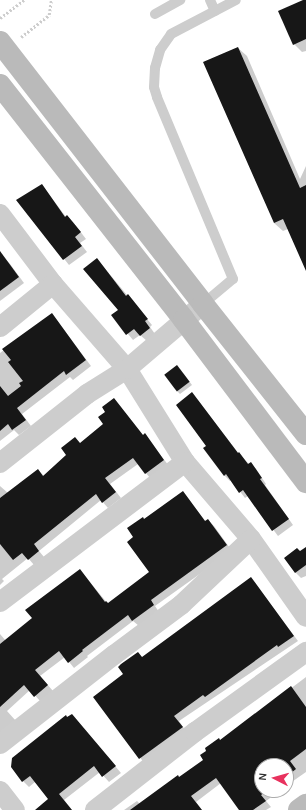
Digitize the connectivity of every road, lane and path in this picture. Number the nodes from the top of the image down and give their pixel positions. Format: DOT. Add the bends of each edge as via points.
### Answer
graph roads {
  1 [pos="24,0"];
  2 [pos="51,0"];
  3 [pos="180,0"];
  4 [pos="210,0"];
  5 [pos="236,0"];
  6 [pos="215,11"];
  7 [pos="155,14"];
  8 [pos="0,18"];
  9 [pos="9,41"];
  10 [pos="0,85"];
  11 [pos="0,214"];
  12 [pos="53,284"];
  13 [pos="203,304"];
  14 [pos="184,320"];
  15 [pos="0,327"];
  16 [pos="127,369"];
  17 [pos="277,397"];
  18 [pos="306,421"];
  19 [pos="306,434"];
  20 [pos="185,462"];
  21 [pos="0,463"];
  22 [pos="306,482"];
  23 [pos="251,539"];
  24 [pos="0,602"];
  25 [pos="306,617"];
  26 [pos="306,652"];
  27 [pos="0,744"];
  28 [pos="0,791"];
  29 [pos="306,805"];
  30 [pos="15,810"];
  31 [pos="95,810"];
  32 [pos="299,810"];
  1 -- 8 [label="path"];
  2 -- 9 [label="path" via="49,15"];
  3 -- 7 [label="lane"];
  4 -- 6 [label="lane"];
  5 -- 6 [label="lane"];
  6 -- 13 [label="lane" via="177,30 165,41 157,58 154,87 233,279"];
  9 -- 13 [label="street"];
  10 -- 14 [label="street"];
  11 -- 12 [label="street"];
  12 -- 15 [label="street"];
  12 -- 16 [label="street"];
  13 -- 14 [label="street"];
  13 -- 17 [label="street"];
  14 -- 16 [label="street"];
  14 -- 22 [label="street"];
  16 -- 20 [label="street"];
  16 -- 21 [label="street" via="86,394"];
  17 -- 18 [label="street"];
  17 -- 19 [label="street"];
  20 -- 23 [label="street"];
  20 -- 24 [label="street"];
  23 -- 25 [label="street"];
  23 -- 27 [label="street" via="181,605"];
  26 -- 31 [label="street" via="195,732"];
  28 -- 30 [label="street"];
  29 -- 32 [label="street"];
}
